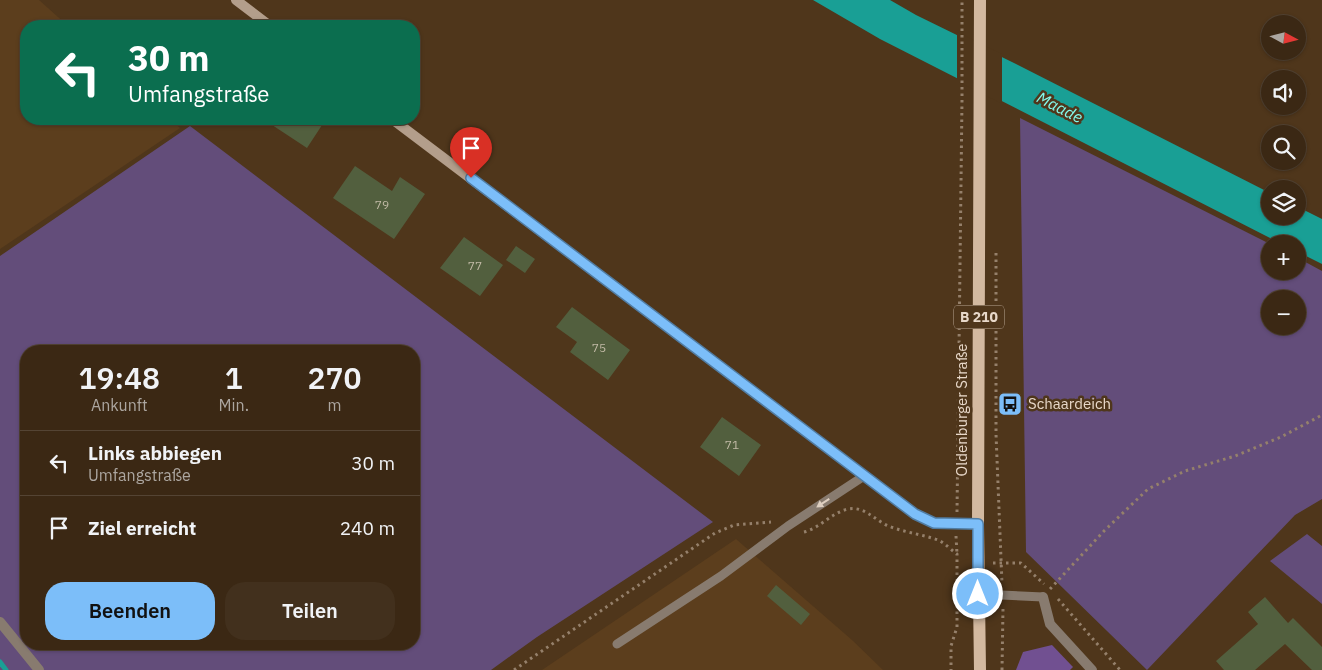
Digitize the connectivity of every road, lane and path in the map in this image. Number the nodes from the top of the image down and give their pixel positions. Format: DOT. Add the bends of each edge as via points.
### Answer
graph roads {
  1 [pos="236,0"];
  2 [pos="962,0"];
  3 [pos="980,0"];
  4 [pos="262,20"];
  5 [pos="400,125"];
  6 [pos="996,247"];
  7 [pos="1322,416"];
  8 [pos="864,476"];
  9 [pos="956,524"];
  10 [pos="978,524"];
  11 [pos="788,526"];
  12 [pos="956,554"];
  13 [pos="1002,563"];
  14 [pos="957,564"];
  15 [pos="978,564"];
  16 [pos="1047,593"];
  17 [pos="978,594"];
  18 [pos="1003,595"];
  19 [pos="0,622"];
  20 [pos="617,644"];
  21 [pos="20,647"];
  22 [pos="23,650"];
  23 [pos="39,670"];
  24 [pos="514,670"];
  25 [pos="951,670"];
  26 [pos="980,670"];
  27 [pos="1002,670"];
  28 [pos="1092,670"];
  29 [pos="1120,670"];
  1 -- 4 [label="street"];
  2 -- 9 [label="path"];
  3 -- 10 [label="main road, Oldenburger Straße / B 210"];
  5 -- 8 [label="street"];
  6 -- 13 [label="path" via="996,434"];
  7 -- 16 [label="path" via="1235,456 1185,471 1148,490 1104,531"];
  8 -- 9 [label="street" via="915,514 934,523"];
  8 -- 11 [label="lane, one-way"];
  9 -- 10 [label="street"];
  9 -- 12 [label="path"];
  10 -- 15 [label="main road, Oldenburger Straße / B 210"];
  11 -- 12 [label="path" via="804,532 834,514 856,508 885,524 940,541"];
  11 -- 20 [label="lane" via="721,576"];
  11 -- 24 [label="path" via="775,522 752,523 734,525 715,533"];
  12 -- 14 [label="path"];
  13 -- 15 [label="path"];
  13 -- 16 [label="path" via="1021,563"];
  13 -- 18 [label="path"];
  14 -- 15 [label="path"];
  14 -- 25 [label="path" via="957,627"];
  15 -- 17 [label="main road, Oldenburger Straße / B 210"];
  16 -- 18 [label="lane"];
  16 -- 28 [label="street" via="1050,624"];
  16 -- 29 [label="path"];
  17 -- 18 [label="lane"];
  17 -- 26 [label="main road, Oldenburger Straße / B 210"];
  18 -- 27 [label="path"];
  19 -- 21 [label="street"];
  22 -- 23 [label="street"];
}
